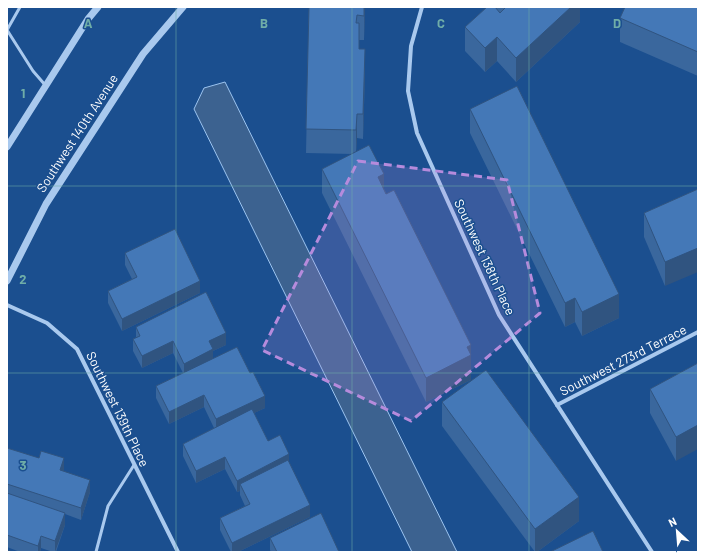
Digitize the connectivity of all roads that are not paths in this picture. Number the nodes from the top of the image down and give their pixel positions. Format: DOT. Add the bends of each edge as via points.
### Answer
graph roads {
  1 [pos="20,7"];
  2 [pos="98,7"];
  3 [pos="183,7"];
  4 [pos="422,7"];
  5 [pos="7,30"];
  6 [pos="46,86"];
  7 [pos="7,147"];
  8 [pos="7,281"];
  9 [pos="7,304"];
  10 [pos="698,332"];
  11 [pos="557,405"];
  12 [pos="134,465"];
  13 [pos="96,552"];
  14 [pos="178,552"];
  15 [pos="652,552"];
  1 -- 5 [label="lane"];
  2 -- 6 [label="street"];
  3 -- 8 [label="street, Southwest 140th Avenue" via="143,54 46,204"];
  4 -- 11 [label="street, Southwest 138th Place" via="411,46 408,91 418,133 498,315"];
  5 -- 6 [label="lane" via="33,71"];
  6 -- 7 [label="street"];
  9 -- 12 [label="street, Southwest 139th Place" via="47,323 77,349"];
  10 -- 11 [label="street, Southwest 273rd Terrace"];
  11 -- 15 [label="street, Southwest 138th Place"];
  12 -- 13 [label="lane" via="108,506"];
  12 -- 14 [label="street, Southwest 139th Place"];
}
